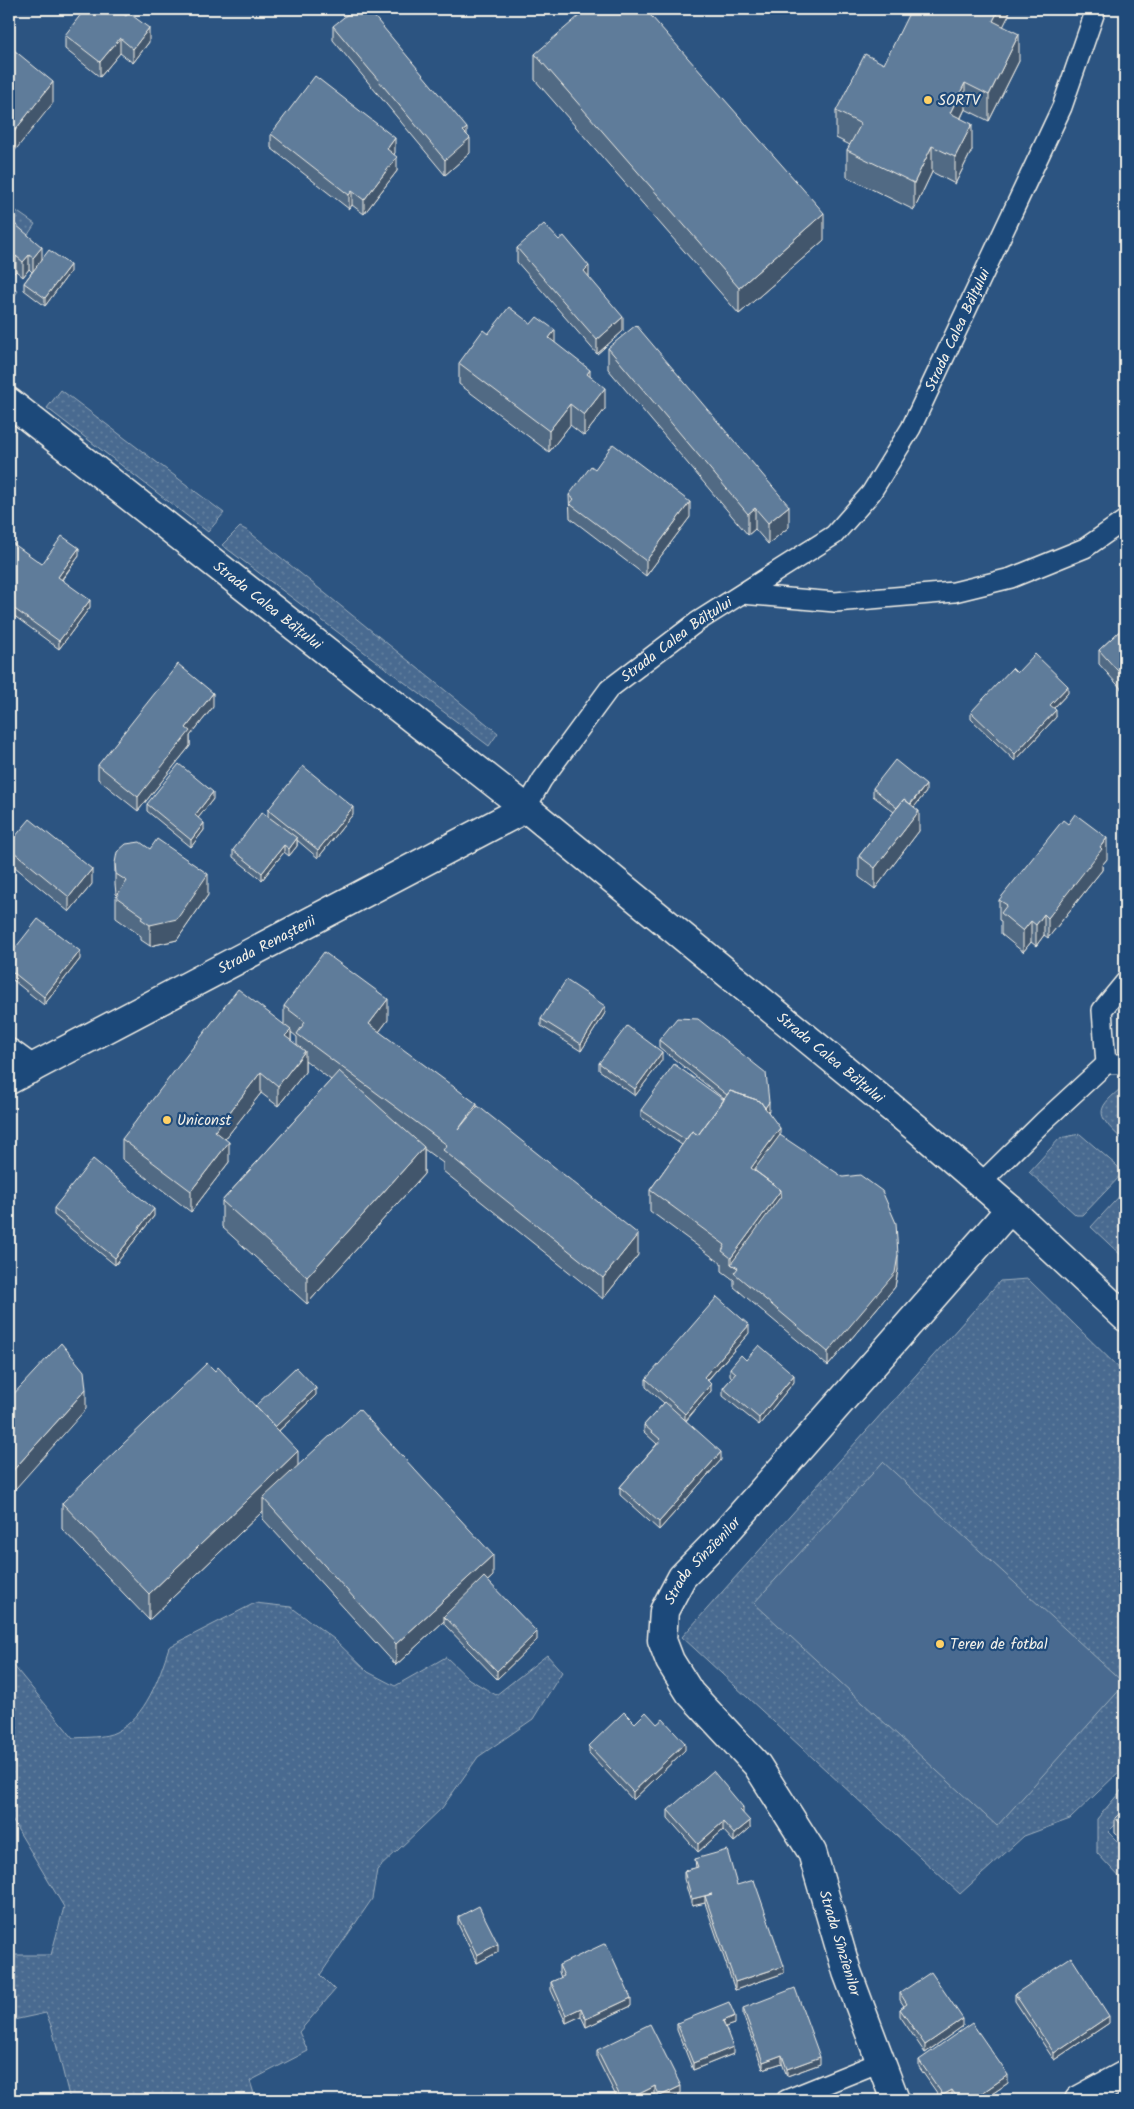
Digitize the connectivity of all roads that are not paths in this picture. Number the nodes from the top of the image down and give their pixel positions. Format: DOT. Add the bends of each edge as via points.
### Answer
graph roads {
  1 [pos="1096,9"];
  2 [pos="9,402"];
  3 [pos="1125,520"];
  4 [pos="742,594"];
  5 [pos="526,808"];
  6 [pos="1125,982"];
  7 [pos="9,1053"];
  8 [pos="1106,1064"];
  9 [pos="1125,1064"];
  10 [pos="20,1075"];
  11 [pos="981,1183"];
  12 [pos="1010,1210"];
  13 [pos="1125,1317"];
  14 [pos="880,2062"];
  15 [pos="1125,2075"];
  16 [pos="786,2100"];
  17 [pos="895,2100"];
  18 [pos="1079,2100"];
  1 -- 4 [label="lane, Strada Calea Bălțului" via="1062,107 911,428 871,492 834,535"];
  2 -- 5 [label="street, Strada Calea Bălțului"];
  3 -- 4 [label="lane, Strada Calea Bălțului" via="1085,548 1011,578 954,592 835,602"];
  4 -- 5 [label="lane, Strada Calea Bălțului" via="697,622 609,690 542,780"];
  5 -- 10 [label="street, Strada Renașterii"];
  5 -- 11 [label="street, Strada Calea Bălțului"];
  6 -- 8 [label="lane" via="1102,1010"];
  7 -- 10 [label="street"];
  8 -- 9 [label="lane"];
  8 -- 11 [label="lane"];
  11 -- 12 [label="street, Strada Calea Bălțului"];
  12 -- 13 [label="street, Strada Calea Bălțului"];
  12 -- 14 [label="street, Strada Sînzîenilor" via="732,1525 682,1577 664,1611 662,1640 670,1662 690,1693 757,1765 812,1852 847,1972"];
  14 -- 16 [label="lane"];
  14 -- 17 [label="street, Strada Sînzîenilor"];
  15 -- 18 [label="street"];
}
